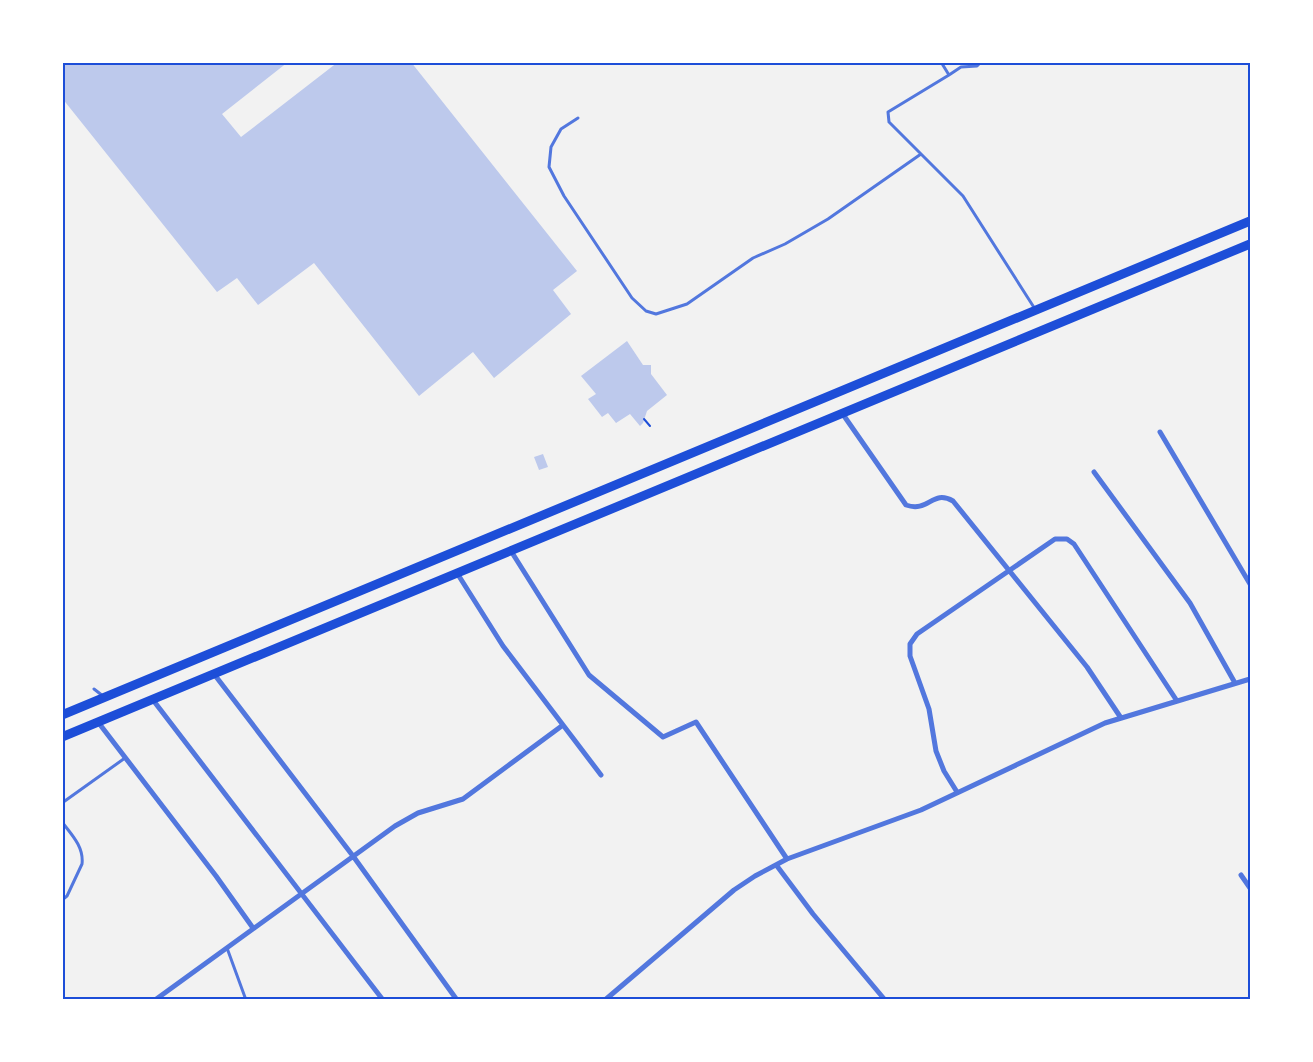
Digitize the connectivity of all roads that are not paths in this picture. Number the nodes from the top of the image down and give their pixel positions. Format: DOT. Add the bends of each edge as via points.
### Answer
graph roads {
  1 [pos="941,62"];
  2 [pos="982,62"];
  3 [pos="949,75"];
  4 [pos="578,118"];
  5 [pos="921,154"];
  6 [pos="1250,221"];
  7 [pos="1250,244"];
  8 [pos="1036,310"];
  9 [pos="842,413"];
  10 [pos="1160,432"];
  11 [pos="1094,472"];
  12 [pos="511,551"];
  13 [pos="1008,570"];
  14 [pos="457,573"];
  15 [pos="1250,584"];
  16 [pos="214,674"];
  17 [pos="1250,679"];
  18 [pos="1235,683"];
  19 [pos="94,689"];
  20 [pos="106,697"];
  21 [pos="153,700"];
  22 [pos="1177,701"];
  23 [pos="62,715"];
  24 [pos="1121,718"];
  25 [pos="98,722"];
  26 [pos="563,725"];
  27 [pos="62,737"];
  28 [pos="125,758"];
  29 [pos="602,775"];
  30 [pos="957,792"];
  31 [pos="62,803"];
  32 [pos="62,822"];
  33 [pos="352,856"];
  34 [pos="787,859"];
  35 [pos="777,866"];
  36 [pos="1241,874"];
  37 [pos="1250,888"];
  38 [pos="303,893"];
  39 [pos="62,900"];
  40 [pos="253,928"];
  41 [pos="227,947"];
  42 [pos="155,1000"];
  43 [pos="246,1000"];
  44 [pos="383,1000"];
  45 [pos="457,1000"];
  46 [pos="606,1000"];
  47 [pos="884,1000"];
  1 -- 3 [label="lane"];
  2 -- 3 [label="lane" via="977,66 961,67"];
  3 -- 5 [label="lane" via="888,112 889,122"];
  4 -- 5 [label="lane" via="561,129 551,147 549,167 632,298 646,311 656,314 687,304 753,258 786,244 828,218"];
  5 -- 8 [label="lane" via="963,196"];
  6 -- 8 [label="main road"];
  7 -- 9 [label="main road"];
  8 -- 20 [label="main road"];
  9 -- 12 [label="main road"];
  9 -- 13 [label="street" via="906,504 915,508 946,496"];
  10 -- 15 [label="street"];
  11 -- 18 [label="street" via="1190,603"];
  12 -- 14 [label="main road"];
  12 -- 34 [label="street" via="589,675 663,737 696,722"];
  13 -- 22 [label="street" via="1055,539 1071,541"];
  13 -- 24 [label="street" via="1087,667"];
  13 -- 30 [label="street" via="917,634 910,644 910,656 928,709 936,751"];
  14 -- 16 [label="main road"];
  14 -- 26 [label="street" via="503,646"];
  16 -- 21 [label="main road"];
  16 -- 33 [label="street"];
  17 -- 18 [label="street"];
  18 -- 22 [label="street"];
  19 -- 20 [label="lane"];
  20 -- 23 [label="main road"];
  21 -- 25 [label="main road"];
  21 -- 38 [label="street"];
  22 -- 24 [label="street"];
  24 -- 30 [label="street"];
  25 -- 27 [label="main road"];
  25 -- 28 [label="street"];
  26 -- 29 [label="street"];
  26 -- 33 [label="street" via="462,799 418,813"];
  28 -- 31 [label="lane"];
  28 -- 40 [label="street"];
  30 -- 34 [label="street" via="920,810"];
  32 -- 39 [label="lane" via="79,846 83,858 67,896"];
  33 -- 38 [label="street"];
  33 -- 45 [label="street"];
  34 -- 35 [label="street"];
  35 -- 46 [label="street" via="734,890"];
  35 -- 47 [label="street"];
  36 -- 37 [label="street"];
  38 -- 40 [label="street"];
  38 -- 44 [label="street"];
  40 -- 41 [label="street"];
  41 -- 42 [label="street"];
  41 -- 43 [label="lane"];
}
